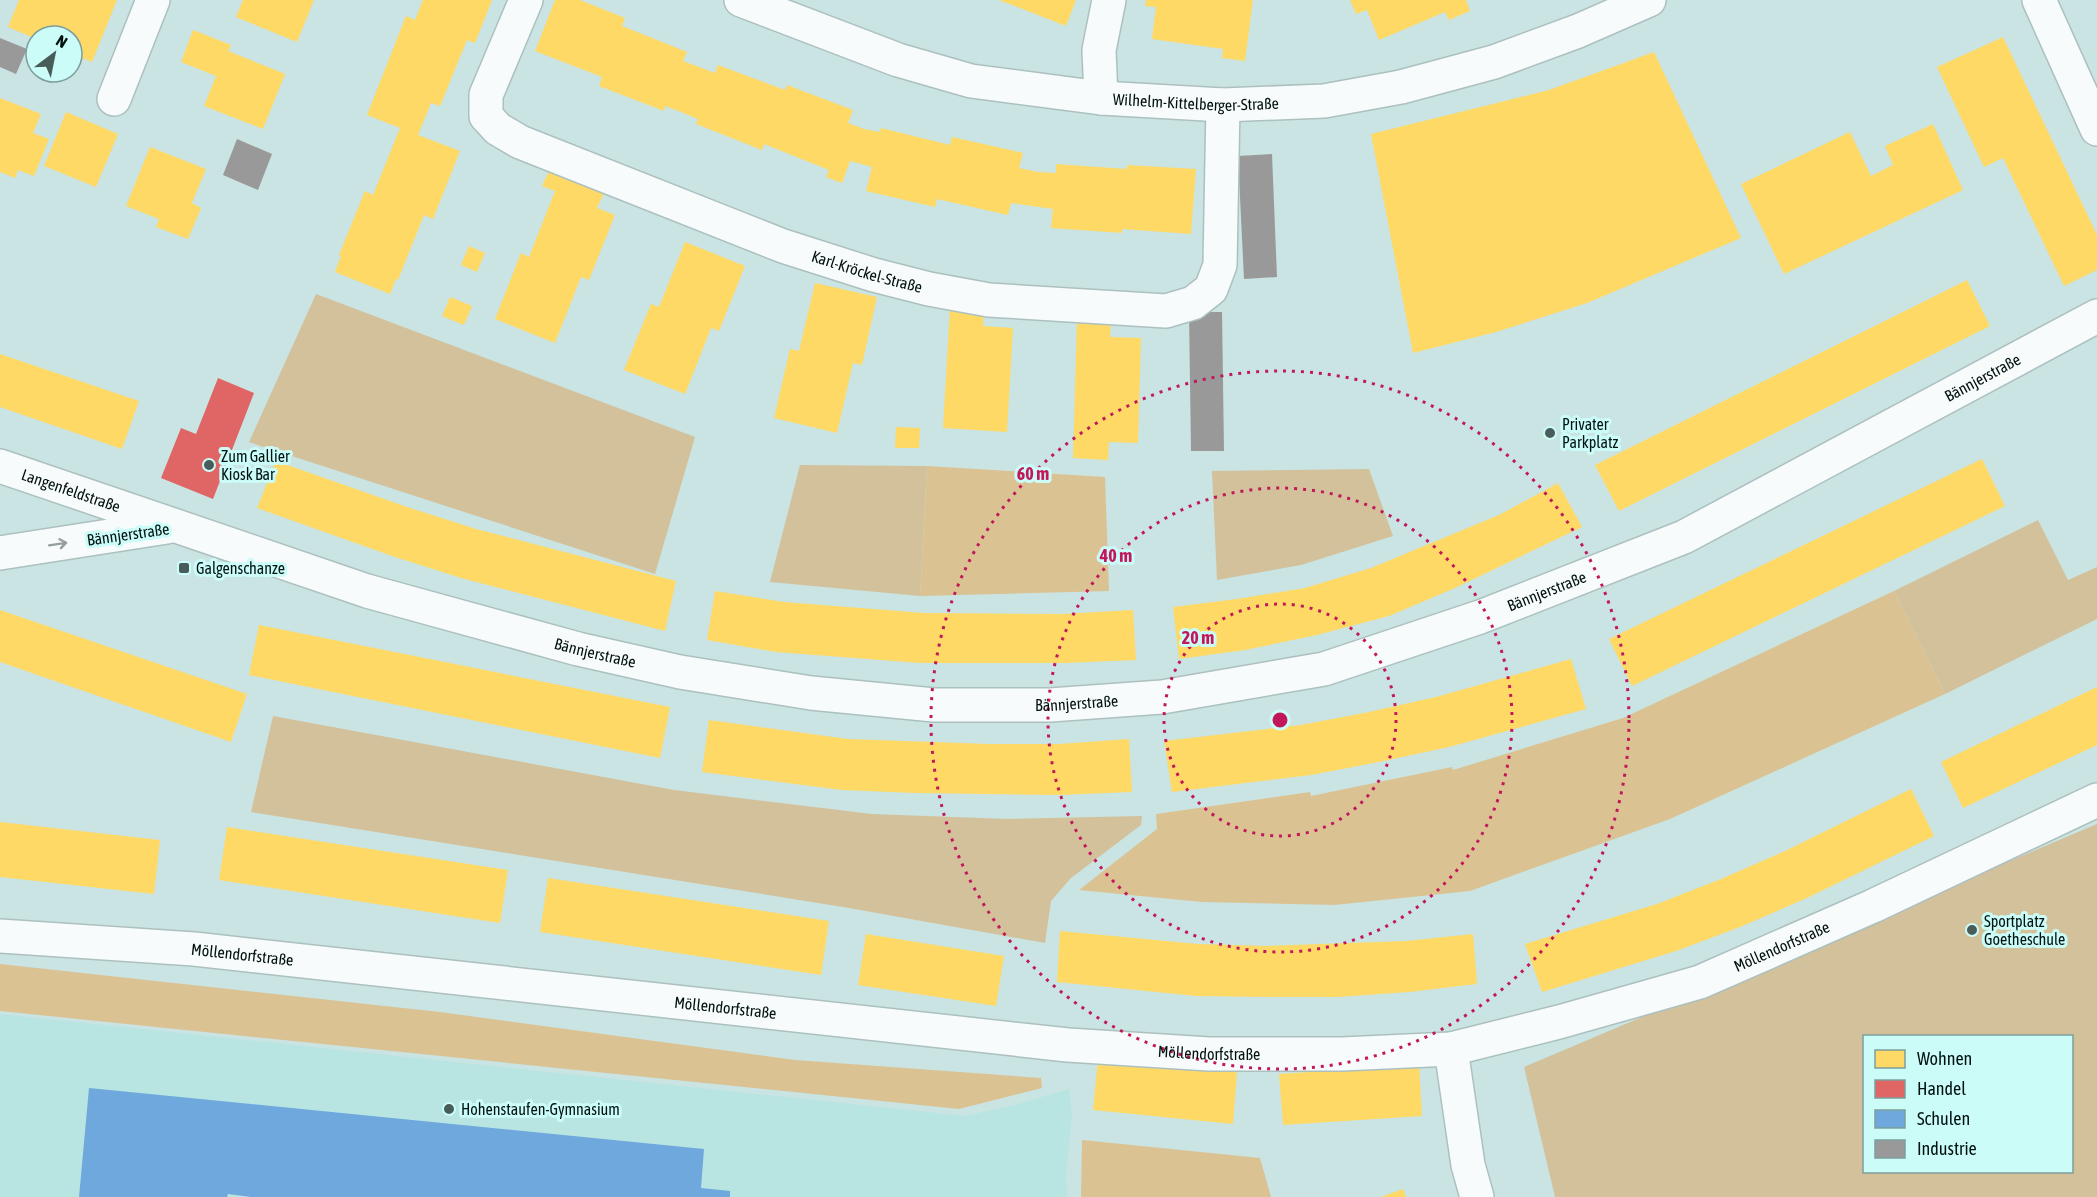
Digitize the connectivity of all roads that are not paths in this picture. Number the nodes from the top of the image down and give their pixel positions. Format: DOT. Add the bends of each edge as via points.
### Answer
graph roads {
  1 [pos="153,0"];
  2 [pos="526,0"];
  3 [pos="741,0"];
  4 [pos="1108,0"];
  5 [pos="1649,0"];
  6 [pos="2039,0"];
  7 [pos="1101,98"];
  8 [pos="114,99"];
  9 [pos="1223,105"];
  10 [pos="2097,129"];
  11 [pos="2097,316"];
  12 [pos="0,466"];
  13 [pos="175,526"];
  14 [pos="0,553"];
  15 [pos="2097,800"];
  16 [pos="0,936"];
  17 [pos="1451,1049"];
  18 [pos="1477,1197"];
  1 -- 8 [label="street"];
  2 -- 9 [label="street, Karl-Kröckel-Straße" via="486,95 486,116 498,129 520,142 783,246 874,275 989,300 1166,311 1192,303 1211,289 1220,265"];
  3 -- 7 [label="street, Wilhelm-Kittelberger-Straße" via="898,60 971,81"];
  4 -- 7 [label="street" via="1099,50"];
  5 -- 9 [label="street, Wilhelm-Kittelberger-Straße" via="1494,62 1401,87 1324,101"];
  6 -- 10 [label="street"];
  7 -- 9 [label="street, Wilhelm-Kittelberger-Straße"];
  11 -- 13 [label="street, Bännjerstraße" via="1684,537 1480,617 1324,669 1162,697 1050,705 934,705 811,693 680,672 578,649 367,591"];
  12 -- 13 [label="street, Langenfeldstraße"];
  14 -- 13 [label="street, Bännjerstraße, one-way"];
  15 -- 17 [label="street, Möllendorfstraße" via="1873,906 1700,982"];
  16 -- 17 [label="street, Möllendorfstraße" via="194,949 1068,1045 1209,1054"];
  17 -- 18 [label="street" via="1468,1165"];
}
